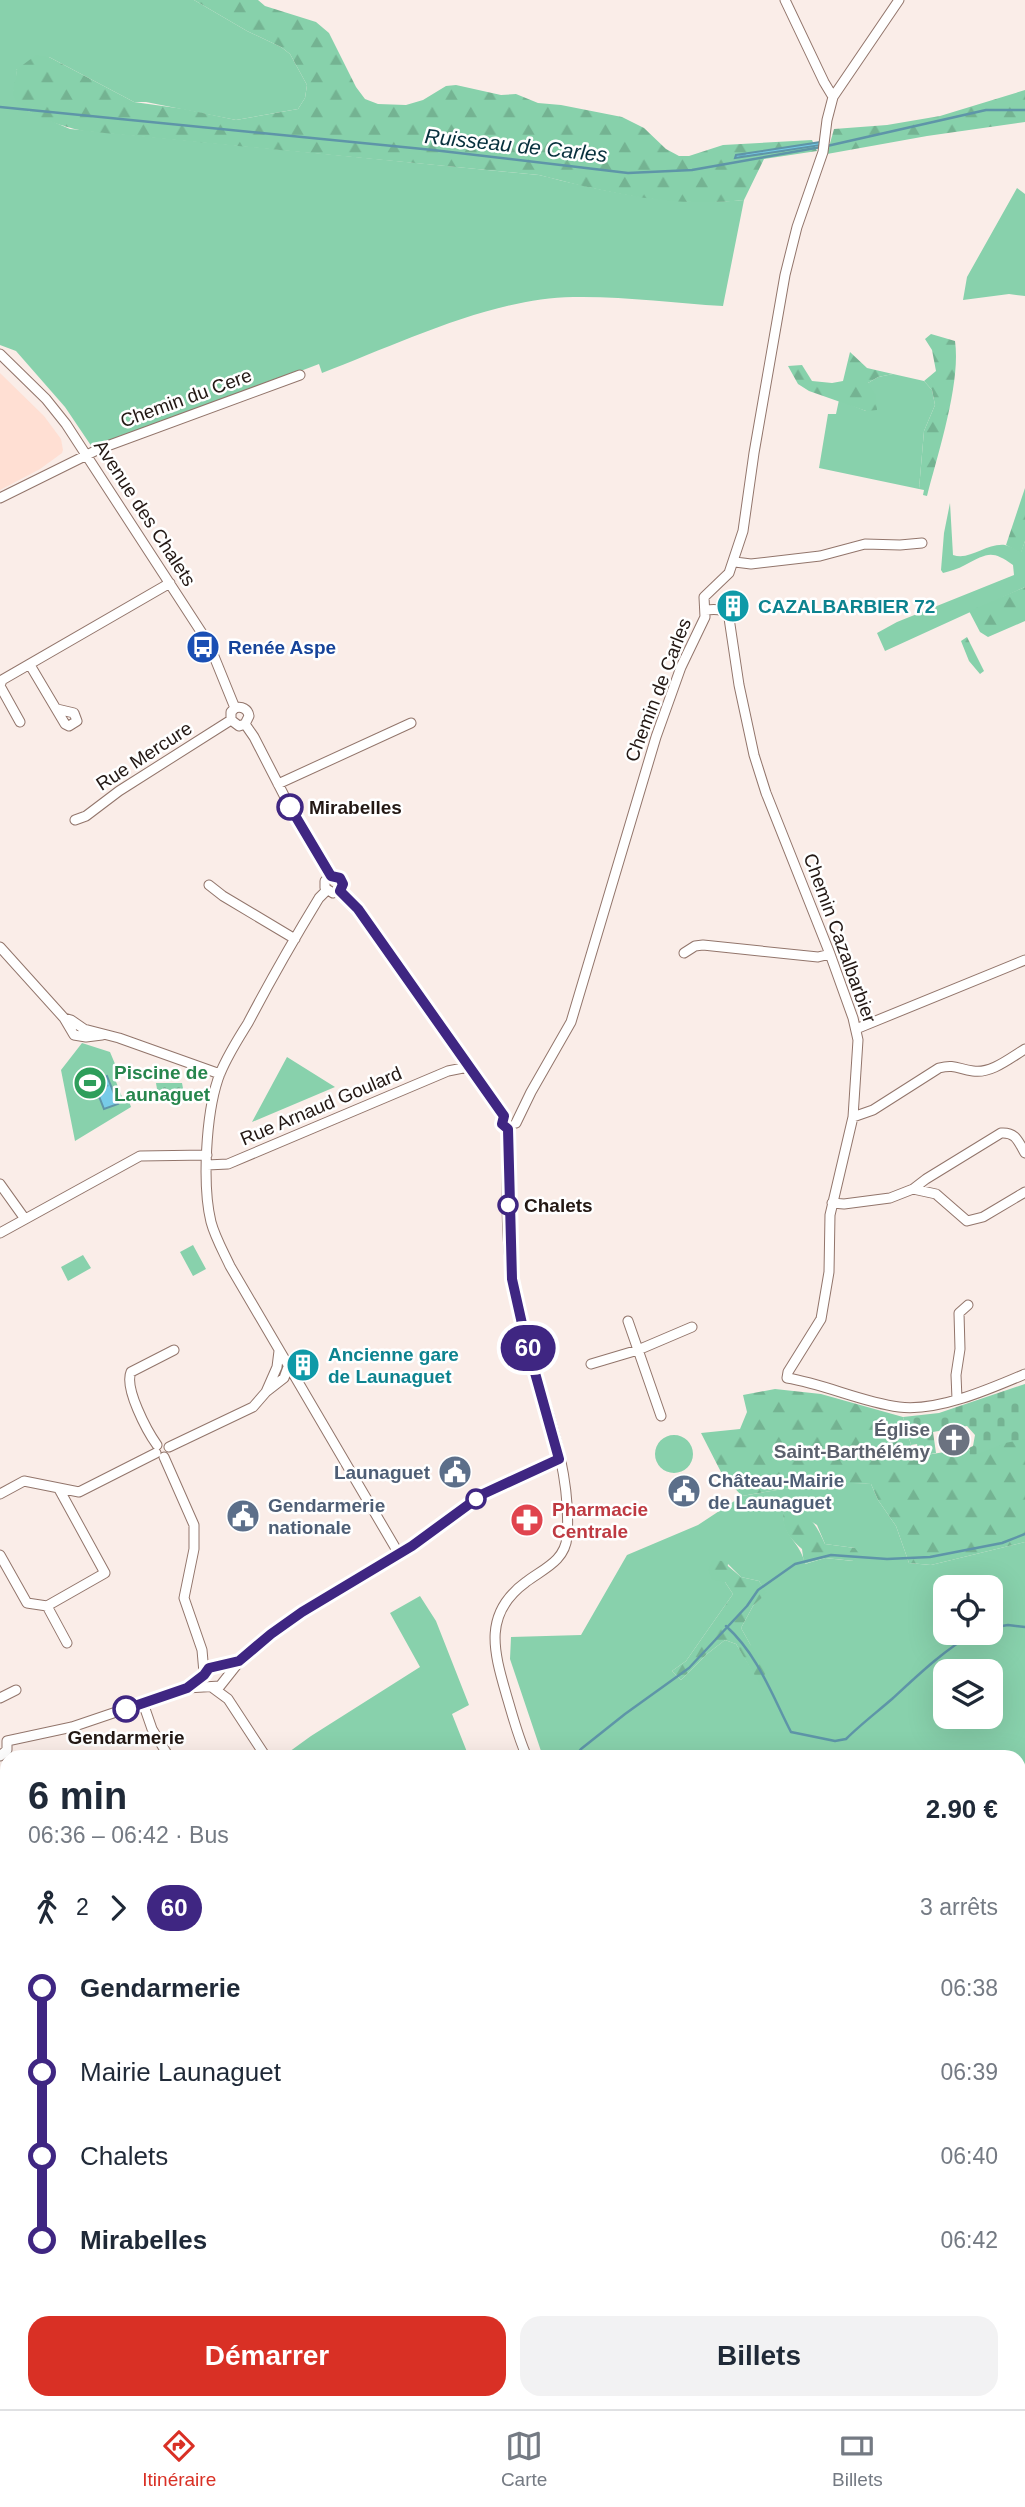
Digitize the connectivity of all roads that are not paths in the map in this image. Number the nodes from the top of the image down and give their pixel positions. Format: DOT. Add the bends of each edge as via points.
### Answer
graph roads {
  1 [pos="785,0"];
  2 [pos="899,0"];
  3 [pos="833,97"];
  4 [pos="0,354"];
  5 [pos="300,375"];
  6 [pos="85,455"];
  7 [pos="0,498"];
  8 [pos="922,543"];
  9 [pos="735,562"];
  10 [pos="170,583"];
  11 [pos="705,610"];
  12 [pos="30,665"];
  13 [pos="235,708"];
  14 [pos="57,709"];
  15 [pos="231,720"];
  16 [pos="20,722"];
  17 [pos="411,723"];
  18 [pos="245,724"];
  19 [pos="278,784"];
  20 [pos="75,820"];
  21 [pos="331,876"];
  22 [pos="209,885"];
  23 [pos="327,890"];
  24 [pos="340,891"];
  25 [pos="295,939"];
  26 [pos="0,947"];
  27 [pos="684,953"];
  28 [pos="830,954"];
  29 [pos="1025,960"];
  30 [pos="856,1029"];
  31 [pos="1025,1049"];
  32 [pos="461,1057"];
  33 [pos="468,1067"];
  34 [pos="448,1071"];
  35 [pos="220,1074"];
  36 [pos="531,1092"];
  37 [pos="505,1116"];
  38 [pos="853,1117"];
  39 [pos="512,1126"];
  40 [pos="1025,1153"];
  41 [pos="207,1160"];
  42 [pos="0,1184"];
  43 [pos="913,1189"];
  44 [pos="1025,1192"];
  45 [pos="832,1203"];
  46 [pos="25,1219"];
  47 [pos="0,1233"];
  48 [pos="968,1305"];
  49 [pos="628,1321"];
  50 [pos="692,1327"];
  51 [pos="174,1350"];
  52 [pos="638,1350"];
  53 [pos="279,1351"];
  54 [pos="591,1364"];
  55 [pos="288,1367"];
  56 [pos="1025,1374"];
  57 [pos="266,1392"];
  58 [pos="957,1399"];
  59 [pos="661,1416"];
  60 [pos="159,1452"];
  61 [pos="559,1459"];
  62 [pos="59,1489"];
  63 [pos="0,1494"];
  64 [pos="399,1554"];
  65 [pos="0,1555"];
  66 [pos="47,1606"];
  67 [pos="67,1643"];
  68 [pos="202,1650"];
  69 [pos="239,1661"];
  70 [pos="217,1667"];
  71 [pos="204,1674"];
  72 [pos="225,1679"];
  73 [pos="211,1687"];
  74 [pos="187,1688"];
  75 [pos="16,1690"];
  76 [pos="0,1698"];
  77 [pos="228,1699"];
  78 [pos="143,1703"];
  79 [pos="4,1738"];
  80 [pos="165,1750"];
  81 [pos="261,1750"];
  82 [pos="524,1750"];
  1 -- 3 [label="street"];
  2 -- 3 [label="street"];
  3 -- 9 [label="street, Chemin de Carles" via="824,152 785,275"];
  4 -- 6 [label="street, Avenue des Chalets" via="46,399"];
  5 -- 6 [label="street, Chemin du Cere"];
  6 -- 7 [label="street, Chemin du Cere"];
  6 -- 10 [label="street, Avenue des Chalets"];
  8 -- 9 [label="street" via="864,544 820,556"];
  9 -- 11 [label="street, Chemin de Carles" via="724,580 705,593"];
  10 -- 12 [label="street"];
  10 -- 13 [label="street, Avenue des Chalets" via="209,644"];
  11 -- 28 [label="street, Chemin Cazalbarbier" via="720,610 729,618 754,755"];
  11 -- 36 [label="street, Chemin de Carles" via="656,737 571,1022"];
  12 -- 14 [label="street"];
  12 -- 16 [label="street" via="2,680 0,686"];
  13 -- 15 [label="street"];
  13 -- 18 [label="street, Avenue des Chalets" via="247,710"];
  15 -- 18 [label="street"];
  15 -- 20 [label="street, Rue Mercure"];
  17 -- 19 [label="street"];
  18 -- 19 [label="street, Avenue des Chalets"];
  19 -- 21 [label="street, Avenue des Chalets"];
  21 -- 23 [label="street" via="325,883"];
  21 -- 24 [label="street, Avenue des Chalets" via="340,878"];
  22 -- 25 [label="street"];
  23 -- 24 [label="street"];
  23 -- 25 [label="street"];
  24 -- 32 [label="street, Avenue des Chalets" via="358,909"];
  25 -- 35 [label="street"];
  26 -- 35 [label="street" via="64,1018 77,1026"];
  27 -- 28 [label="street" via="703,945 818,957"];
  28 -- 30 [label="street, Chemin Cazalbarbier"];
  29 -- 30 [label="street"];
  30 -- 38 [label="street, Chemin Cazalbarbier"];
  31 -- 38 [label="street" via="983,1072 951,1065 939,1068 873,1110"];
  32 -- 33 [label="street, Avenue des Chalets"];
  32 -- 34 [label="street, Rue Arnaud Goulard"];
  33 -- 34 [label="street, Rue Arnaud Goulard"];
  33 -- 37 [label="street, Avenue des Chalets"];
  34 -- 41 [label="street, Rue Arnaud Goulard" via="228,1164"];
  35 -- 41 [label="street"];
  36 -- 37 [label="street, Chemin de Carles"];
  36 -- 39 [label="street, Chemin de Carles"];
  37 -- 39 [label="street, Avenue des Chalets" via="502,1124"];
  38 -- 45 [label="street, Chemin Cazalbarbier"];
  39 -- 61 [label="street, Avenue des Chalets" via="512,1279"];
  40 -- 43 [label="street" via="1015,1136 1001,1133"];
  41 -- 46 [label="street, Rue Arnaud Goulard" via="140,1156"];
  41 -- 53 [label="street" via="209,1211 216,1238"];
  42 -- 46 [label="street"];
  43 -- 44 [label="street" via="936,1194 967,1221 983,1217"];
  43 -- 45 [label="street" via="890,1198"];
  45 -- 58 [label="street, Chemin Cazalbarbier" via="829,1272 821,1319 787,1378 899,1407"];
  46 -- 47 [label="street, Rue Arnaud Goulard"];
  48 -- 58 [label="street" via="960,1313"];
  49 -- 52 [label="street"];
  50 -- 52 [label="street"];
  51 -- 60 [label="street" via="129,1376 130,1391"];
  52 -- 54 [label="street"];
  52 -- 59 [label="street"];
  53 -- 55 [label="street"];
  53 -- 57 [label="street"];
  55 -- 57 [label="street" via="284,1378"];
  55 -- 64 [label="street"];
  56 -- 58 [label="street"];
  57 -- 60 [label="street" via="253,1407 169,1447 169,1453"];
  60 -- 62 [label="street" via="79,1492"];
  60 -- 68 [label="street" via="194,1525 184,1598"];
  61 -- 64 [label="street" via="483,1494"];
  61 -- 82 [label="street, Avenue des Chalets" via="568,1518 565,1549 514,1591 495,1627 496,1658"];
  62 -- 63 [label="street" via="24,1481"];
  62 -- 66 [label="street" via="105,1573"];
  64 -- 69 [label="street" via="302,1612"];
  65 -- 66 [label="street" via="27,1603"];
  66 -- 67 [label="street"];
  68 -- 70 [label="street"];
  68 -- 71 [label="street"];
  69 -- 70 [label="street"];
  69 -- 72 [label="street"];
  70 -- 71 [label="street"];
  70 -- 72 [label="street"];
  71 -- 73 [label="street" via="204,1682"];
  71 -- 74 [label="street"];
  72 -- 73 [label="street" via="220,1686"];
  72 -- 77 [label="street"];
  73 -- 74 [label="street"];
  73 -- 77 [label="street"];
  74 -- 78 [label="street"];
  75 -- 76 [label="street"];
  77 -- 81 [label="street"];
  78 -- 79 [label="street" via="72,1727"];
  78 -- 80 [label="street"];
}
